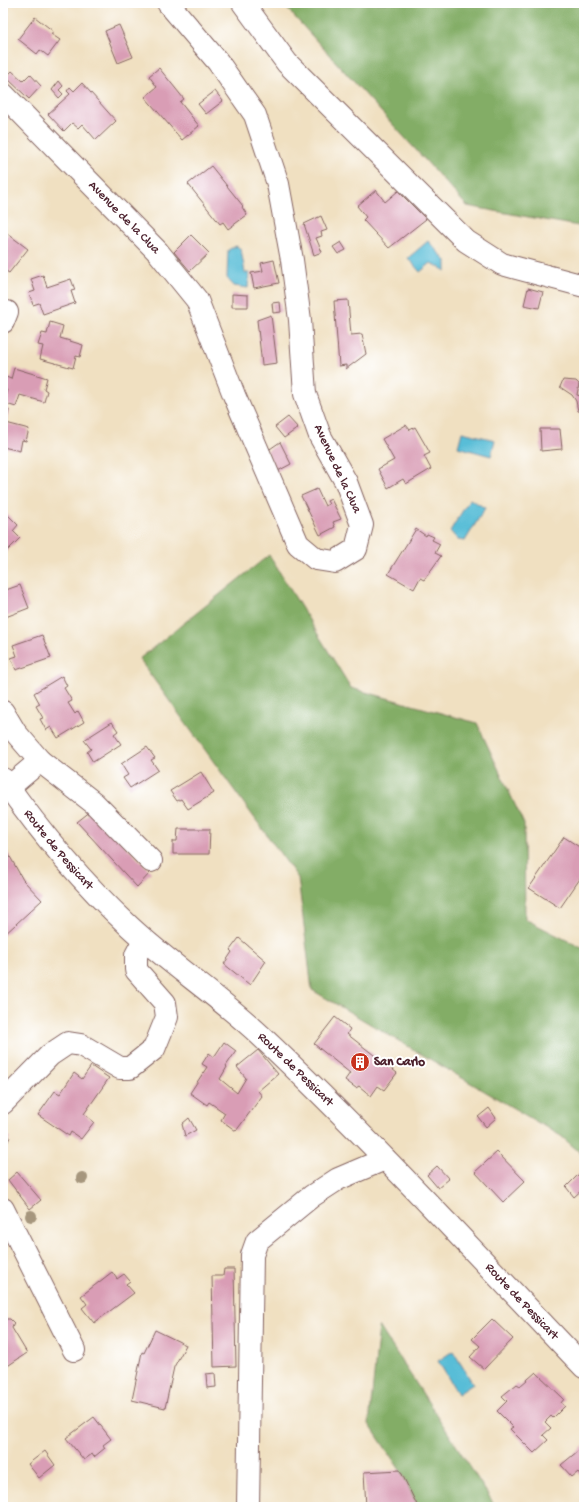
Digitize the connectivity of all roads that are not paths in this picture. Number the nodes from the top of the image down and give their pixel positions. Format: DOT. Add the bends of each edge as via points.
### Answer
graph roads {
  1 [pos="168,3"];
  2 [pos="242,3"];
  3 [pos="3,94"];
  4 [pos="584,286"];
  5 [pos="3,712"];
  6 [pos="40,761"];
  7 [pos="6,783"];
  8 [pos="151,861"];
  9 [pos="144,940"];
  10 [pos="3,1103"];
  11 [pos="385,1160"];
  12 [pos="3,1209"];
  13 [pos="74,1350"];
  14 [pos="584,1367"];
  15 [pos="248,1507"];
  1 -- 3 [label="street, Avenue de la Clua" via="218,62 255,115 278,184 295,282 306,394 320,436 346,482 362,525 356,549 335,562 316,559 298,544 246,424 197,300 158,252"];
  2 -- 4 [label="street" via="287,63 466,241 502,264"];
  5 -- 6 [label="street" via="15,732"];
  6 -- 7 [label="street"];
  6 -- 8 [label="street" via="94,803"];
  7 -- 9 [label="street, Route de Pessicart" via="90,887"];
  9 -- 10 [label="street" via="136,955 136,970 165,1003 167,1017 154,1049 130,1068 120,1068 81,1045 68,1043 50,1055"];
  9 -- 11 [label="street, Route de Pessicart" via="260,1035"];
  11 -- 14 [label="street, Route de Pessicart"];
  11 -- 15 [label="street" via="338,1179 312,1196 257,1241 252,1255"];
  12 -- 13 [label="street"];
}
